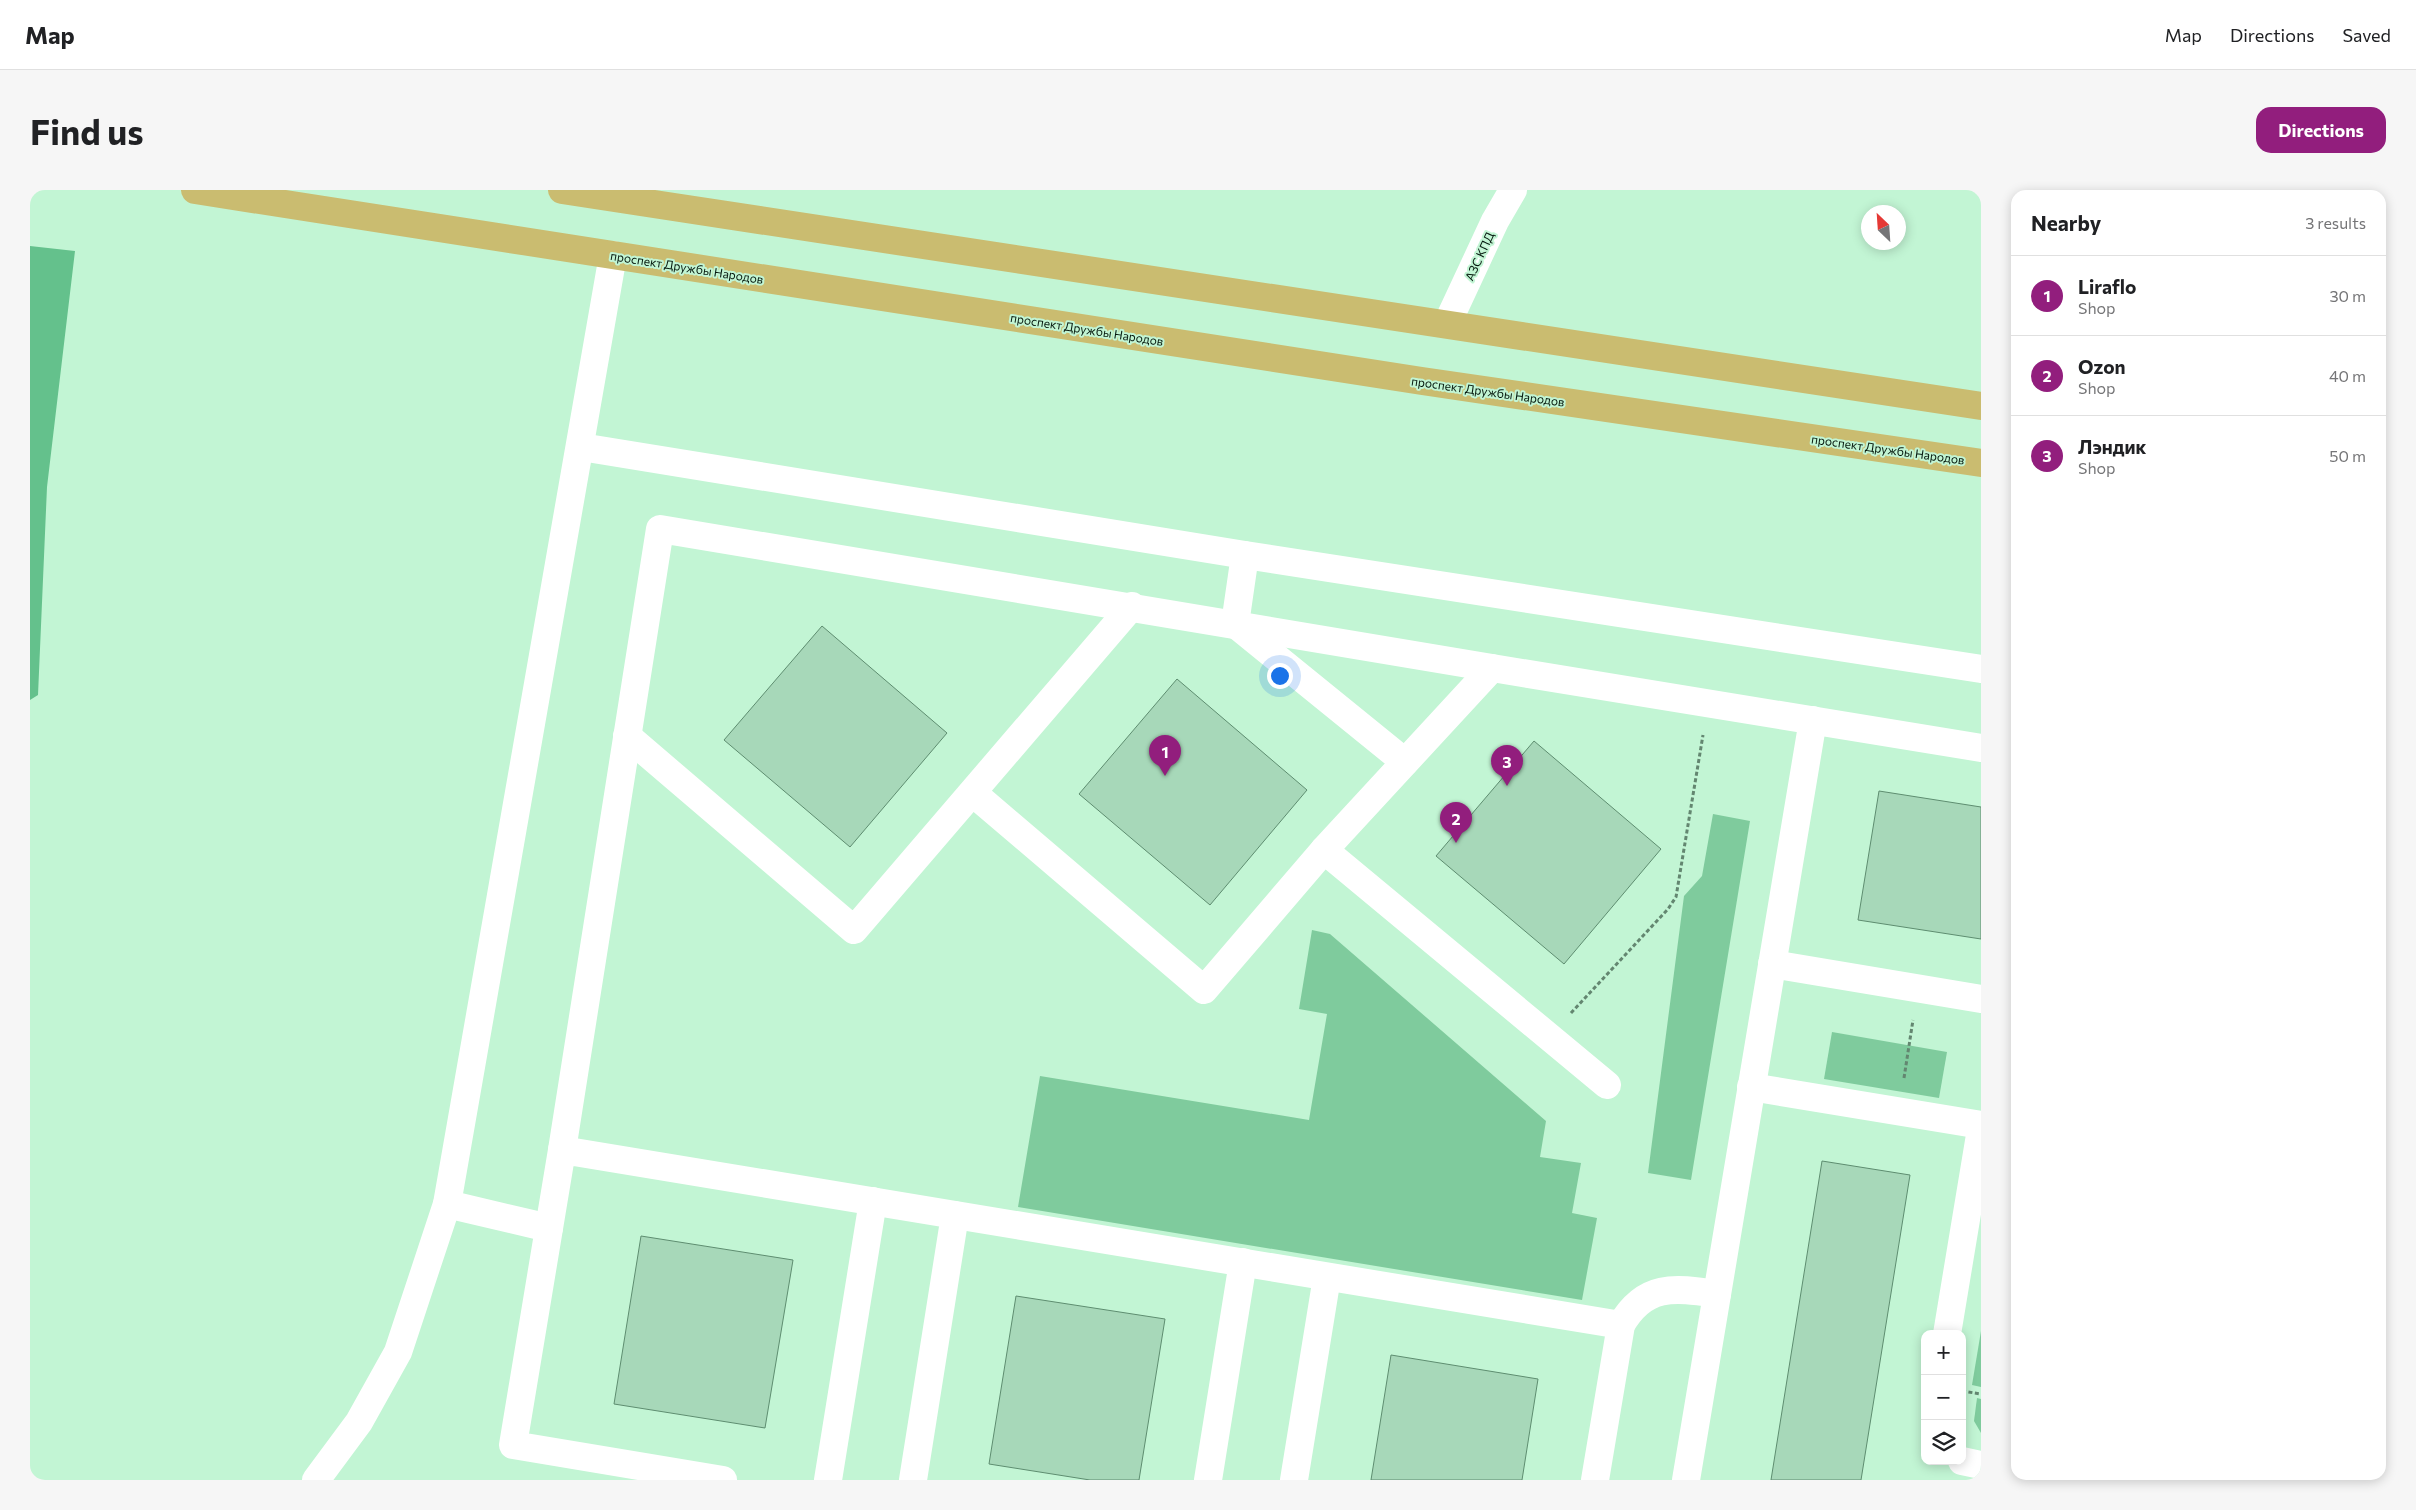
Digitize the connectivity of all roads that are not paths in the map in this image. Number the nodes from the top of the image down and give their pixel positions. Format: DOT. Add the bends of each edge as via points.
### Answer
graph roads {
  1 [pos="194,190"];
  2 [pos="562,190"];
  3 [pos="1513,190"];
  4 [pos="613,256"];
  5 [pos="1448,324"];
  6 [pos="1981,406"];
  7 [pos="581,447"];
  8 [pos="1981,463"];
  9 [pos="1245,555"];
  10 [pos="1132,606"];
  11 [pos="1235,624"];
  12 [pos="1492,668"];
  13 [pos="1981,669"];
  14 [pos="1813,720"];
  15 [pos="627,736"];
  16 [pos="1981,748"];
  17 [pos="1405,762"];
  18 [pos="972,793"];
  19 [pos="1324,850"];
  20 [pos="1772,964"];
  21 [pos="1981,999"];
  22 [pos="1607,1085"];
  23 [pos="1752,1087"];
  24 [pos="1981,1125"];
  25 [pos="1981,1129"];
  26 [pos="562,1150"];
  27 [pos="873,1201"];
  28 [pos="447,1204"];
  29 [pos="956,1215"];
  30 [pos="549,1228"];
  31 [pos="1243,1262"];
  32 [pos="1327,1276"];
  33 [pos="1717,1294"];
  34 [pos="1621,1325"];
  35 [pos="1948,1330"];
  36 [pos="1966,1462"];
  37 [pos="1981,1465"];
  38 [pos="316,1480"];
  39 [pos="723,1480"];
  40 [pos="828,1480"];
  41 [pos="913,1480"];
  42 [pos="1208,1480"];
  43 [pos="1294,1480"];
  44 [pos="1595,1480"];
  45 [pos="1686,1480"];
  1 -- 4 [label="main road, проспект Дружбы Народов"];
  2 -- 5 [label="main road"];
  3 -- 5 [label="street, АЗС КПД" via="1495,221"];
  4 -- 7 [label="street"];
  4 -- 8 [label="main road, проспект Дружбы Народов" via="1422,381"];
  5 -- 6 [label="main road"];
  7 -- 9 [label="street"];
  7 -- 28 [label="street"];
  9 -- 11 [label="street"];
  9 -- 13 [label="street"];
  10 -- 11 [label="street"];
  10 -- 15 [label="street" via="660,529"];
  10 -- 18 [label="street"];
  11 -- 12 [label="street"];
  11 -- 17 [label="street"];
  12 -- 14 [label="street"];
  12 -- 17 [label="street"];
  14 -- 16 [label="street"];
  14 -- 20 [label="street"];
  15 -- 18 [label="street" via="854,930"];
  15 -- 26 [label="street"];
  17 -- 19 [label="street"];
  18 -- 19 [label="street" via="1204,990"];
  19 -- 22 [label="street"];
  20 -- 21 [label="street"];
  20 -- 23 [label="street"];
  23 -- 24 [label="street"];
  23 -- 33 [label="street"];
  25 -- 35 [label="street"];
  26 -- 27 [label="street"];
  26 -- 30 [label="street"];
  27 -- 29 [label="street"];
  27 -- 40 [label="street"];
  28 -- 30 [label="street"];
  28 -- 38 [label="street" via="398,1352 359,1422"];
  29 -- 31 [label="street"];
  29 -- 41 [label="street"];
  30 -- 39 [label="street" via="513,1445"];
  31 -- 32 [label="street"];
  31 -- 42 [label="street"];
  32 -- 34 [label="street"];
  32 -- 43 [label="street"];
  33 -- 34 [label="street" via="1683,1289 1656,1292 1637,1304"];
  33 -- 45 [label="street"];
  34 -- 44 [label="street"];
  36 -- 37 [label="street"];
}
